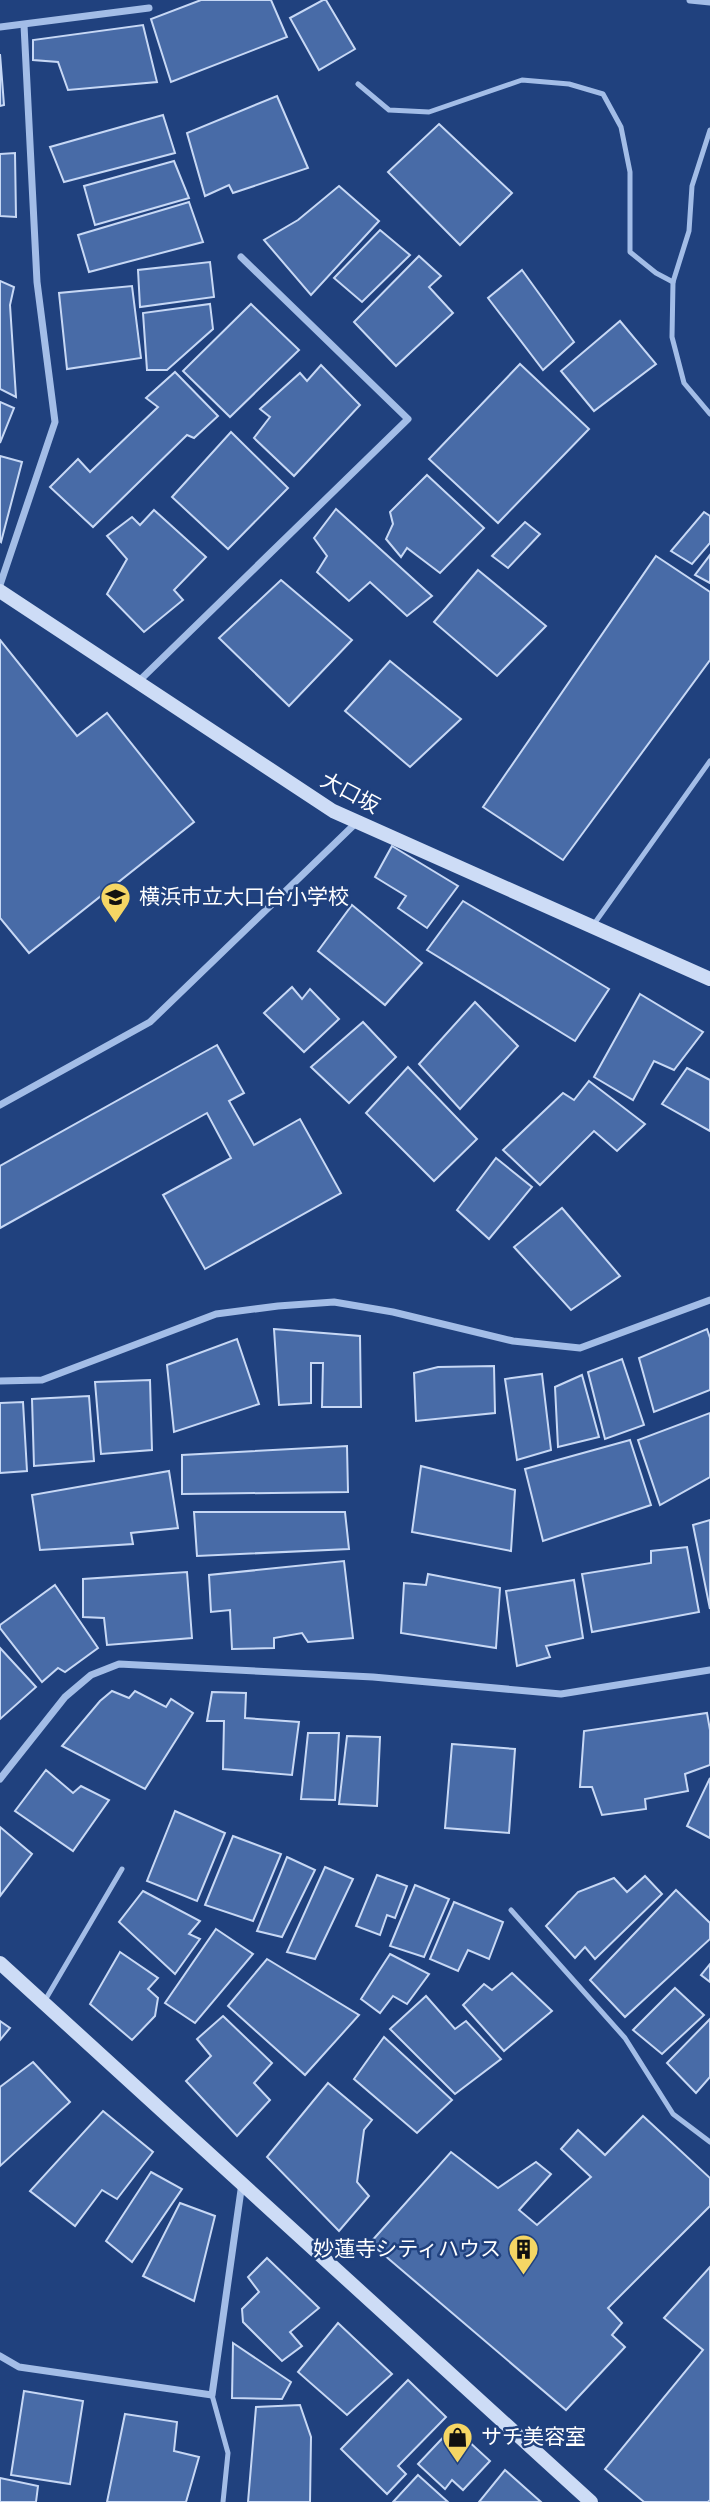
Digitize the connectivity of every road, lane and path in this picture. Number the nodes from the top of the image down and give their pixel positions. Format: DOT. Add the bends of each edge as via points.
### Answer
graph roads {
  1 [pos="691,0"];
  2 [pos="710,2"];
  3 [pos="149,8"];
  4 [pos="24,25"];
  5 [pos="0,27"];
  6 [pos="358,84"];
  7 [pos="710,130"];
  8 [pos="241,257"];
  9 [pos="673,282"];
  10 [pos="710,414"];
  11 [pos="0,585"];
  12 [pos="0,591"];
  13 [pos="138,682"];
  14 [pos="710,761"];
  15 [pos="357,822"];
  16 [pos="592,927"];
  17 [pos="710,979"];
  18 [pos="0,1105"];
  19 [pos="710,1300"];
  20 [pos="0,1381"];
  21 [pos="710,1670"];
  22 [pos="0,1779"];
  23 [pos="122,1869"];
  24 [pos="511,1910"];
  25 [pos="0,1963"];
  26 [pos="44,2003"];
  27 [pos="710,2142"];
  28 [pos="242,2182"];
  29 [pos="0,2356"];
  30 [pos="212,2395"];
  31 [pos="223,2502"];
  32 [pos="591,2502"];
  1 -- 2 [label="street"];
  3 -- 4 [label="street"];
  4 -- 5 [label="street"];
  4 -- 11 [label="street" via="37,282 55,422"];
  6 -- 9 [label="lane" via="389,110 429,111 522,80 569,84 603,94 621,127 630,172 630,252"];
  7 -- 9 [label="lane" via="692,186 689,231"];
  8 -- 13 [label="street" via="408,419"];
  9 -- 10 [label="lane" via="672,337 684,383"];
  12 -- 13 [label="street, 大口坂"];
  13 -- 15 [label="street, 大口坂" via="333,811"];
  14 -- 16 [label="lane"];
  15 -- 16 [label="street, 大口坂"];
  15 -- 18 [label="street" via="150,1022"];
  16 -- 17 [label="street, 大口坂"];
  19 -- 20 [label="street" via="580,1348 513,1341 334,1302 216,1314 42,1380"];
  21 -- 22 [label="street" via="561,1694 120,1664 91,1675 65,1697"];
  23 -- 26 [label="lane"];
  24 -- 27 [label="lane" via="625,2038 673,2114"];
  25 -- 26 [label="street"];
  26 -- 28 [label="street"];
  28 -- 30 [label="street"];
  28 -- 32 [label="street"];
  29 -- 30 [label="street" via="19,2367"];
  30 -- 31 [label="lane" via="228,2453"];
}
